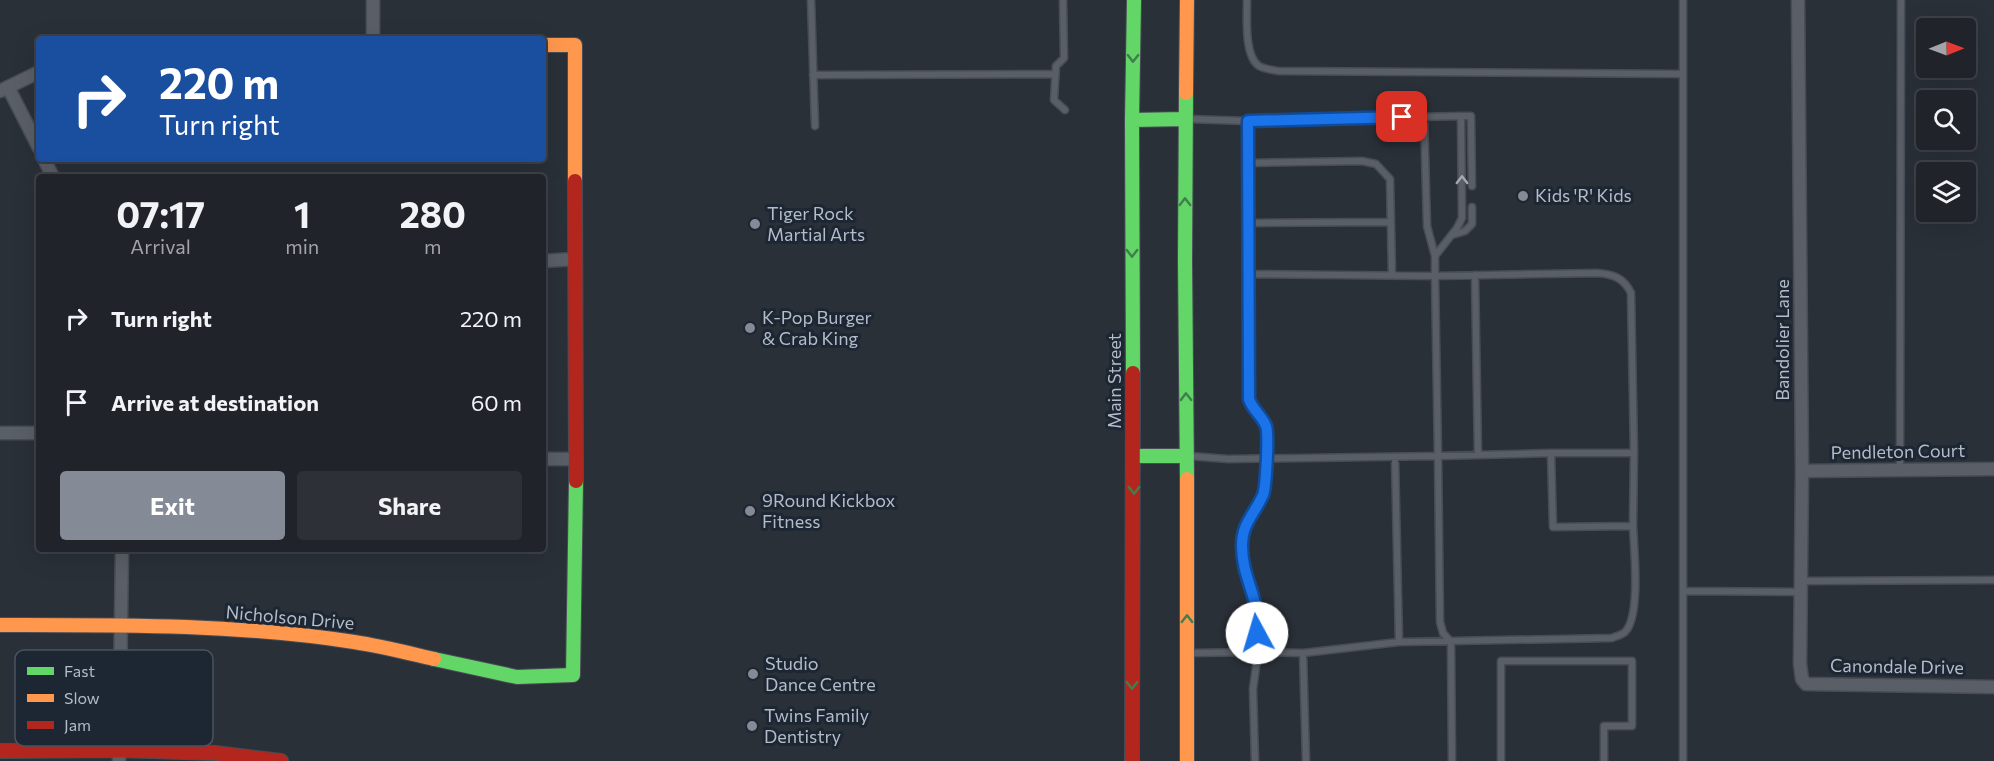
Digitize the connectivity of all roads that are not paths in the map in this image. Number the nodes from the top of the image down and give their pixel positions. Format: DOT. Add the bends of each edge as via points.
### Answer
graph roads {
  1 [pos="373,0"];
  2 [pos="811,0"];
  3 [pos="1063,0"];
  4 [pos="1134,0"];
  5 [pos="1187,0"];
  6 [pos="1247,0"];
  7 [pos="1683,0"];
  8 [pos="1798,0"];
  9 [pos="1900,0"];
  10 [pos="373,36"];
  11 [pos="546,45"];
  12 [pos="36,73"];
  13 [pos="1056,74"];
  14 [pos="1683,74"];
  15 [pos="813,75"];
  16 [pos="4,89"];
  17 [pos="1065,110"];
  18 [pos="1461,116"];
  19 [pos="1424,117"];
  20 [pos="1185,119"];
  21 [pos="1132,120"];
  22 [pos="1248,121"];
  23 [pos="815,126"];
  24 [pos="36,143"];
  25 [pos="1248,163"];
  26 [pos="1472,186"];
  27 [pos="1472,207"];
  28 [pos="1391,222"];
  29 [pos="1248,223"];
  30 [pos="1452,236"];
  31 [pos="1435,256"];
  32 [pos="575,260"];
  33 [pos="546,261"];
  34 [pos="1248,273"];
  35 [pos="1392,275"];
  36 [pos="1474,275"];
  37 [pos="1435,276"];
  38 [pos="0,433"];
  39 [pos="36,433"];
  40 [pos="1551,453"];
  41 [pos="1634,453"];
  42 [pos="1479,455"];
  43 [pos="1133,456"];
  44 [pos="1187,456"];
  45 [pos="1438,456"];
  46 [pos="1395,458"];
  47 [pos="546,459"];
  48 [pos="576,459"];
  49 [pos="1266,459"];
  50 [pos="1994,469"];
  51 [pos="1900,470"];
  52 [pos="1802,471"];
  53 [pos="1633,526"];
  54 [pos="122,552"];
  55 [pos="1994,580"];
  56 [pos="1801,586"];
  57 [pos="1683,591"];
  58 [pos="0,625"];
  59 [pos="122,625"];
  60 [pos="1399,642"];
  61 [pos="1450,642"];
  62 [pos="121,650"];
  63 [pos="1258,652"];
  64 [pos="1187,653"];
  65 [pos="1303,653"];
  66 [pos="1802,679"];
  67 [pos="1994,687"];
  68 [pos="0,751"];
  69 [pos="119,755"];
  70 [pos="281,761"];
  71 [pos="1132,761"];
  72 [pos="1187,761"];
  73 [pos="1255,761"];
  74 [pos="1306,761"];
  75 [pos="1452,761"];
  76 [pos="1501,761"];
  77 [pos="1604,761"];
  78 [pos="1683,761"];
  1 -- 10 [label="street"];
  2 -- 15 [label="lane"];
  3 -- 13 [label="lane" via="1064,58 1056,66"];
  4 -- 21 [label="main road, Main Street, one-way"];
  5 -- 20 [label="main road"];
  6 -- 14 [label="lane" via="1252,59 1260,66 1278,71"];
  7 -- 14 [label="lane"];
  8 -- 52 [label="street, Bandolier Lane"];
  9 -- 51 [label="lane"];
  11 -- 32 [label="main road" via="575,45"];
  12 -- 16 [label="street"];
  13 -- 15 [label="lane"];
  13 -- 17 [label="lane" via="1054,100"];
  14 -- 57 [label="lane"];
  15 -- 23 [label="lane"];
  16 -- 24 [label="street"];
  18 -- 19 [label="lane"];
  18 -- 26 [label="lane" via="1471,116"];
  30 -- 18 [label="lane, one-way" via="1462,218"];
  19 -- 22 [label="lane"];
  19 -- 31 [label="lane" via="1427,226"];
  20 -- 21 [label="main road"];
  20 -- 22 [label="lane"];
  44 -- 20 [label="main road, one-way"];
  21 -- 43 [label="main road, Main Street, one-way"];
  22 -- 25 [label="lane"];
  25 -- 28 [label="lane" via="1376,164 1390,179"];
  25 -- 29 [label="lane"];
  27 -- 30 [label="lane" via="1472,224"];
  28 -- 29 [label="lane"];
  28 -- 35 [label="lane"];
  29 -- 34 [label="lane"];
  30 -- 31 [label="lane"];
  31 -- 37 [label="lane"];
  32 -- 33 [label="street"];
  32 -- 48 [label="main road"];
  34 -- 35 [label="lane"];
  34 -- 49 [label="lane" via="1249,399 1266,428"];
  35 -- 37 [label="lane"];
  36 -- 37 [label="lane"];
  36 -- 41 [label="lane" via="1608,273 1627,284 1631,293"];
  36 -- 42 [label="lane"];
  37 -- 45 [label="lane"];
  38 -- 39 [label="street"];
  40 -- 41 [label="lane"];
  40 -- 42 [label="lane"];
  40 -- 53 [label="lane" via="1553,527"];
  41 -- 53 [label="lane"];
  42 -- 45 [label="lane"];
  43 -- 44 [label="main road"];
  43 -- 71 [label="main road, Main Street, one-way"];
  44 -- 49 [label="lane"];
  64 -- 44 [label="main road, one-way"];
  45 -- 46 [label="lane"];
  45 -- 61 [label="lane" via="1440,622"];
  46 -- 49 [label="lane"];
  46 -- 60 [label="lane"];
  47 -- 48 [label="street"];
  48 -- 59 [label="main road, Nicholson Drive" via="573,675 517,677 355,642 239,630"];
  49 -- 63 [label="lane" via="1266,484 1246,523 1242,543 1243,567 1257,613"];
  50 -- 51 [label="street, Pendleton Court"];
  51 -- 52 [label="street, Pendleton Court"];
  52 -- 56 [label="street, Bandolier Lane"];
  53 -- 61 [label="lane" via="1635,607 1624,633 1612,638"];
  54 -- 59 [label="street"];
  55 -- 56 [label="lane"];
  56 -- 57 [label="lane"];
  56 -- 66 [label="street, Bandolier Lane"];
  57 -- 78 [label="lane"];
  58 -- 59 [label="main road, Nicholson Drive"];
  59 -- 62 [label="street"];
  60 -- 61 [label="lane"];
  60 -- 65 [label="lane"];
  61 -- 75 [label="lane"];
  63 -- 64 [label="lane"];
  63 -- 65 [label="lane"];
  63 -- 73 [label="lane" via="1253,689"];
  64 -- 72 [label="main road"];
  65 -- 74 [label="lane"];
  66 -- 67 [label="street, Canondale Drive" via="1806,684"];
  68 -- 69 [label="main road"];
  69 -- 70 [label="main road" via="214,753"];
  76 -- 77 [label="lane" via="1501,661 1632,661 1632,726 1604,726"];
}
